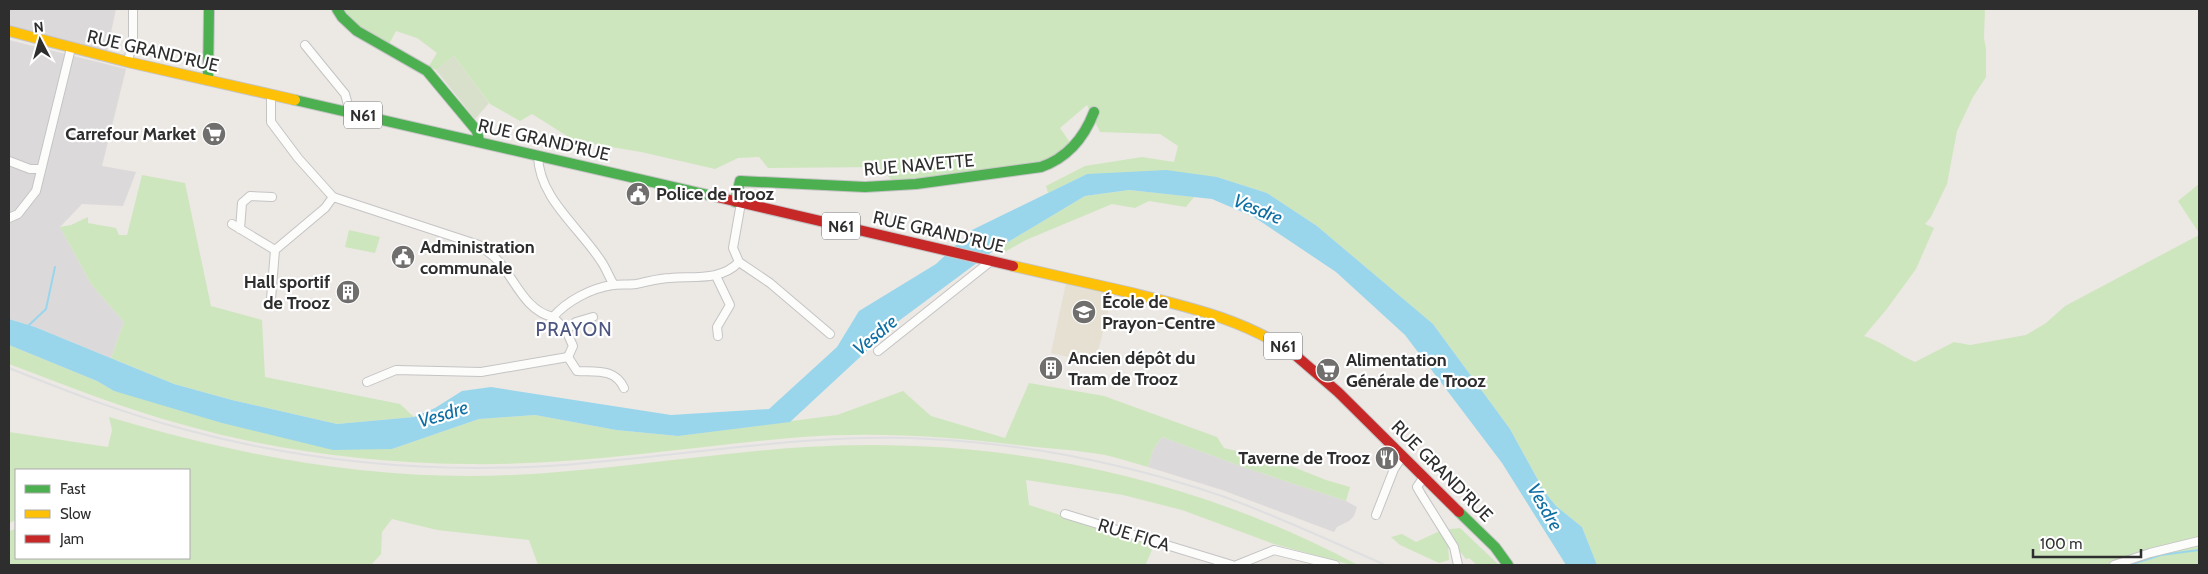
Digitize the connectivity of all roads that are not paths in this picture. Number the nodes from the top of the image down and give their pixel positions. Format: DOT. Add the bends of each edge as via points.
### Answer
graph roads {
  1 [pos="133,9"];
  2 [pos="209,9"];
  3 [pos="337,9"];
  4 [pos="9,31"];
  5 [pos="304,45"];
  6 [pos="71,48"];
  7 [pos="128,62"];
  8 [pos="208,80"];
  9 [pos="271,94"];
  10 [pos="350,112"];
  11 [pos="1094,112"];
  12 [pos="479,142"];
  13 [pos="538,156"];
  14 [pos="10,164"];
  15 [pos="40,169"];
  16 [pos="272,197"];
  17 [pos="333,197"];
  18 [pos="738,202"];
  19 [pos="9,218"];
  20 [pos="232,224"];
  21 [pos="240,229"];
  22 [pos="275,250"];
  23 [pos="988,260"];
  24 [pos="739,262"];
  25 [pos="716,276"];
  26 [pos="610,286"];
  27 [pos="271,299"];
  28 [pos="553,317"];
  29 [pos="593,317"];
  30 [pos="566,330"];
  31 [pos="830,334"];
  32 [pos="718,336"];
  33 [pos="878,351"];
  34 [pos="568,357"];
  35 [pos="367,382"];
  36 [pos="624,388"];
  37 [pos="1350,403"];
  38 [pos="1400,460"];
  39 [pos="1421,481"];
  40 [pos="1065,514"];
  41 [pos="1376,515"];
  42 [pos="2199,541"];
  43 [pos="1232,565"];
  44 [pos="1237,565"];
  45 [pos="1335,565"];
  46 [pos="1458,565"];
  47 [pos="1502,565"];
  48 [pos="1508,565"];
  49 [pos="2114,565"];
  1 -- 7 [label="street" via="133,37"];
  2 -- 8 [label="main road"];
  3 -- 12 [label="main road" via="357,31 427,71 477,131"];
  4 -- 6 [label="main road, RUE GRAND'RUE / N61"];
  5 -- 10 [label="street" via="345,94"];
  6 -- 7 [label="main road, RUE GRAND'RUE / N61"];
  6 -- 15 [label="street"];
  7 -- 8 [label="main road, RUE GRAND'RUE / N61"];
  8 -- 9 [label="main road, RUE GRAND'RUE / N61"];
  9 -- 10 [label="main road, RUE GRAND'RUE / N61"];
  9 -- 17 [label="street" via="271,122"];
  10 -- 12 [label="main road, RUE GRAND'RUE / N61"];
  11 -- 18 [label="main road, RUE NAVETTE" via="1086,131 1066,153 1049,165 907,185 840,187 740,181"];
  12 -- 13 [label="main road, RUE GRAND'RUE / N61"];
  13 -- 18 [label="main road, RUE GRAND'RUE / N61"];
  13 -- 26 [label="street" via="539,168 552,198 600,260"];
  14 -- 15 [label="street"];
  15 -- 19 [label="street" via="36,191 18,214"];
  16 -- 21 [label="street" via="250,196 242,203"];
  17 -- 22 [label="street" via="325,208"];
  17 -- 28 [label="street" via="479,245 499,261 533,308"];
  18 -- 23 [label="main road, RUE GRAND'RUE / N61"];
  18 -- 24 [label="street" via="733,248"];
  20 -- 21 [label="street"];
  21 -- 22 [label="street"];
  22 -- 27 [label="street"];
  23 -- 33 [label="street"];
  23 -- 37 [label="main road, RUE GRAND'RUE / N61" via="1224,318 1295,354"];
  24 -- 25 [label="street" via="734,268"];
  24 -- 31 [label="street" via="770,283"];
  25 -- 26 [label="street" via="668,278"];
  25 -- 32 [label="street" via="730,305 717,327"];
  26 -- 28 [label="street" via="581,296 563,306"];
  28 -- 30 [label="street"];
  29 -- 30 [label="street" via="576,322"];
  30 -- 34 [label="street" via="573,346"];
  34 -- 35 [label="street" via="481,372 396,370"];
  34 -- 36 [label="street" via="577,371 612,373"];
  37 -- 38 [label="main road, RUE GRAND'RUE / N61"];
  37 -- 48 [label="main road, RUE GRAND'RUE / N61" via="1495,547"];
  38 -- 39 [label="main road, RUE GRAND'RUE / N61"];
  38 -- 41 [label="street, RUE GRAND'RUE"];
  39 -- 46 [label="street" via="1417,487 1420,494 1454,548"];
  39 -- 47 [label="main road, RUE GRAND'RUE / N61" via="1493,552"];
  40 -- 43 [label="street, RUE FICA"];
  42 -- 49 [label="street"];
  44 -- 45 [label="street" via="1274,550"];
}
